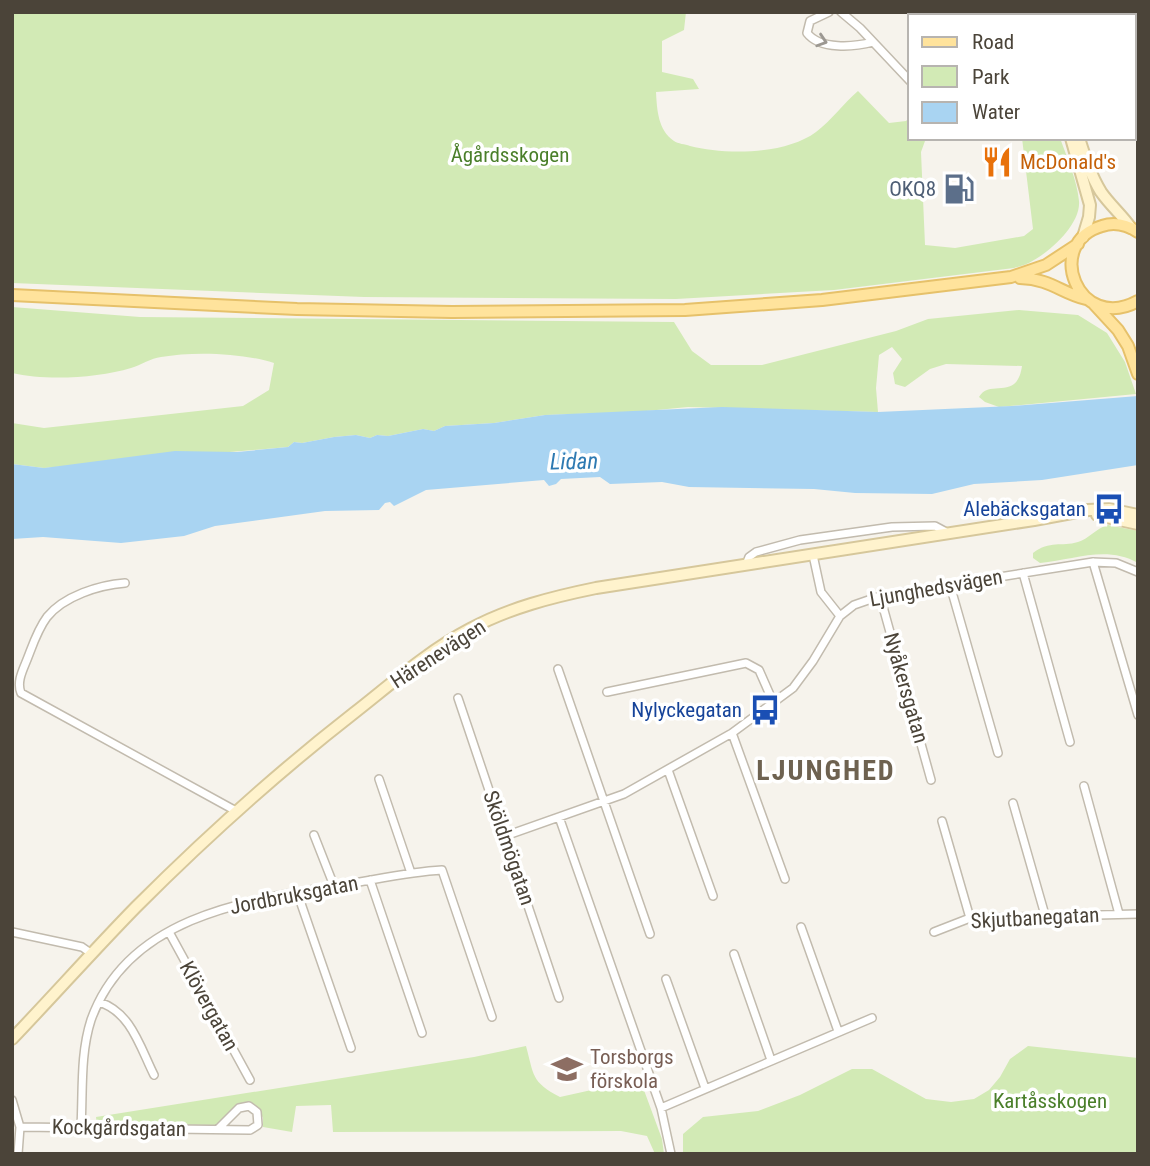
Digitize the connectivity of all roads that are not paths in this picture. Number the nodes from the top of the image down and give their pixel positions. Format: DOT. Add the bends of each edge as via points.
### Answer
graph roads {
  1 [pos="829,12"];
  2 [pos="841,12"];
  3 [pos="873,43"];
  4 [pos="908,79"];
  5 [pos="1071,140"];
  6 [pos="1080,140"];
  7 [pos="1134,230"];
  8 [pos="1080,241"];
  9 [pos="1011,277"];
  10 [pos="12,295"];
  11 [pos="1090,301"];
  12 [pos="1138,301"];
  13 [pos="1138,374"];
  14 [pos="1076,513"];
  15 [pos="1138,515"];
  16 [pos="1138,524"];
  17 [pos="949,533"];
  18 [pos="813,555"];
  19 [pos="1093,562"];
  20 [pos="746,565"];
  21 [pos="1138,572"];
  22 [pos="1023,573"];
  23 [pos="125,583"];
  24 [pos="950,585"];
  25 [pos="880,596"];
  26 [pos="840,616"];
  27 [pos="558,669"];
  28 [pos="607,692"];
  29 [pos="458,698"];
  30 [pos="774,704"];
  31 [pos="1138,715"];
  32 [pos="732,733"];
  33 [pos="1070,742"];
  34 [pos="998,753"];
  35 [pos="668,770"];
  36 [pos="379,779"];
  37 [pos="931,780"];
  38 [pos="1084,786"];
  39 [pos="603,802"];
  40 [pos="1013,803"];
  41 [pos="236,811"];
  42 [pos="559,817"];
  43 [pos="942,821"];
  44 [pos="314,835"];
  45 [pos="505,836"];
  46 [pos="411,873"];
  47 [pos="785,879"];
  48 [pos="370,880"];
  49 [pos="334,886"];
  50 [pos="298,892"];
  51 [pos="713,896"];
  52 [pos="1119,914"];
  53 [pos="1138,914"];
  54 [pos="1045,915"];
  55 [pos="970,918"];
  56 [pos="801,928"];
  57 [pos="12,932"];
  58 [pos="169,932"];
  59 [pos="934,932"];
  60 [pos="650,934"];
  61 [pos="92,954"];
  62 [pos="734,954"];
  63 [pos="666,979"];
  64 [pos="559,998"];
  65 [pos="99,1002"];
  66 [pos="492,1017"];
  67 [pos="872,1018"];
  68 [pos="838,1031"];
  69 [pos="422,1033"];
  70 [pos="12,1039"];
  71 [pos="351,1048"];
  72 [pos="771,1060"];
  73 [pos="154,1074"];
  74 [pos="250,1080"];
  75 [pos="705,1088"];
  76 [pos="12,1100"];
  77 [pos="661,1108"];
  78 [pos="20,1127"];
  79 [pos="81,1127"];
  80 [pos="218,1129"];
  81 [pos="18,1154"];
  82 [pos="671,1154"];
  1 -- 3 [label="street, one-way" via="807,27 816,42"];
  2 -- 3 [label="street"];
  3 -- 4 [label="street"];
  5 -- 8 [label="street" via="1090,205"];
  6 -- 7 [label="street" via="1101,192"];
  7 -- 8 [label="main road" via="1105,225"];
  8 -- 9 [label="main road" via="1039,268"];
  8 -- 11 [label="main road" via="1072,258 1072,273"];
  9 -- 10 [label="main road" via="822,300 685,310 297,309"];
  9 -- 11 [label="main road" via="1035,278"];
  11 -- 12 [label="main road" via="1121,308"];
  11 -- 13 [label="main road" via="1123,337"];
  14 -- 15 [label="street, Härenevägen" via="1109,509"];
  14 -- 16 [label="street, Härenevägen"];
  14 -- 17 [label="street, Härenevägen"];
  17 -- 18 [label="street, Härenevägen"];
  17 -- 20 [label="street" via="935,526 892,527 813,538 756,552"];
  18 -- 20 [label="street, Härenevägen"];
  18 -- 26 [label="street" via="819,586"];
  19 -- 21 [label="street, Ljunghedsvägen" via="1116,563"];
  19 -- 22 [label="street, Ljunghedsvägen"];
  19 -- 31 [label="street"];
  20 -- 41 [label="street, Härenevägen" via="556,597 470,629 396,680"];
  22 -- 24 [label="street, Ljunghedsvägen"];
  22 -- 33 [label="street"];
  23 -- 41 [label="street" via="90,590 55,609 38,632 27,660 19,682 22,693"];
  24 -- 25 [label="street, Ljunghedsvägen"];
  24 -- 34 [label="street"];
  25 -- 26 [label="street, Ljunghedsvägen" via="853,605"];
  25 -- 37 [label="street, Nyåkersgatan"];
  26 -- 30 [label="street, Ljunghedsvägen" via="803,675"];
  27 -- 39 [label="street"];
  28 -- 30 [label="street" via="746,663 759,670"];
  29 -- 45 [label="street, Sköldmögatan"];
  30 -- 32 [label="street, Ljunghedsvägen"];
  32 -- 35 [label="street, Ljunghedsvägen"];
  32 -- 47 [label="street"];
  35 -- 39 [label="street, Ljunghedsvägen"];
  35 -- 51 [label="street"];
  36 -- 46 [label="street"];
  38 -- 52 [label="street"];
  39 -- 42 [label="street, Ljunghedsvägen"];
  39 -- 60 [label="street"];
  40 -- 54 [label="street"];
  41 -- 61 [label="street, Härenevägen"];
  42 -- 45 [label="street, Ljunghedsvägen"];
  42 -- 77 [label="street"];
  43 -- 55 [label="street"];
  44 -- 49 [label="street"];
  45 -- 64 [label="street, Sköldmögatan"];
  46 -- 48 [label="street, Jordbruksgatan"];
  46 -- 66 [label="street, Jordbruksgatan" via="442,870"];
  48 -- 49 [label="street, Jordbruksgatan"];
  48 -- 69 [label="street"];
  49 -- 50 [label="street, Jordbruksgatan"];
  50 -- 58 [label="street, Jordbruksgatan" via="226,906"];
  50 -- 71 [label="street"];
  52 -- 53 [label="street, Skjutbanegatan"];
  52 -- 54 [label="street, Skjutbanegatan"];
  54 -- 55 [label="street, Skjutbanegatan"];
  55 -- 59 [label="street, Skjutbanegatan"];
  56 -- 68 [label="street"];
  57 -- 61 [label="street" via="82,947"];
  58 -- 65 [label="street, Jordbruksgatan" via="124,967"];
  58 -- 74 [label="street, Klövergatan"];
  61 -- 70 [label="street, Härenevägen"];
  62 -- 72 [label="street"];
  63 -- 75 [label="street"];
  65 -- 73 [label="street" via="126,1019"];
  65 -- 79 [label="street, Jordbruksgatan" via="85,1046"];
  67 -- 68 [label="street"];
  68 -- 72 [label="street"];
  72 -- 75 [label="street"];
  75 -- 77 [label="street"];
  76 -- 78 [label="street"];
  77 -- 82 [label="street"];
  78 -- 79 [label="street, Kockgårdsgatan"];
  78 -- 81 [label="street"];
  79 -- 80 [label="street, Kockgårdsgatan"];
  80 -- 80 [label="street, Kockgårdsgatan" via="255,1129 257,1112 249,1106 239,1108"];
}
